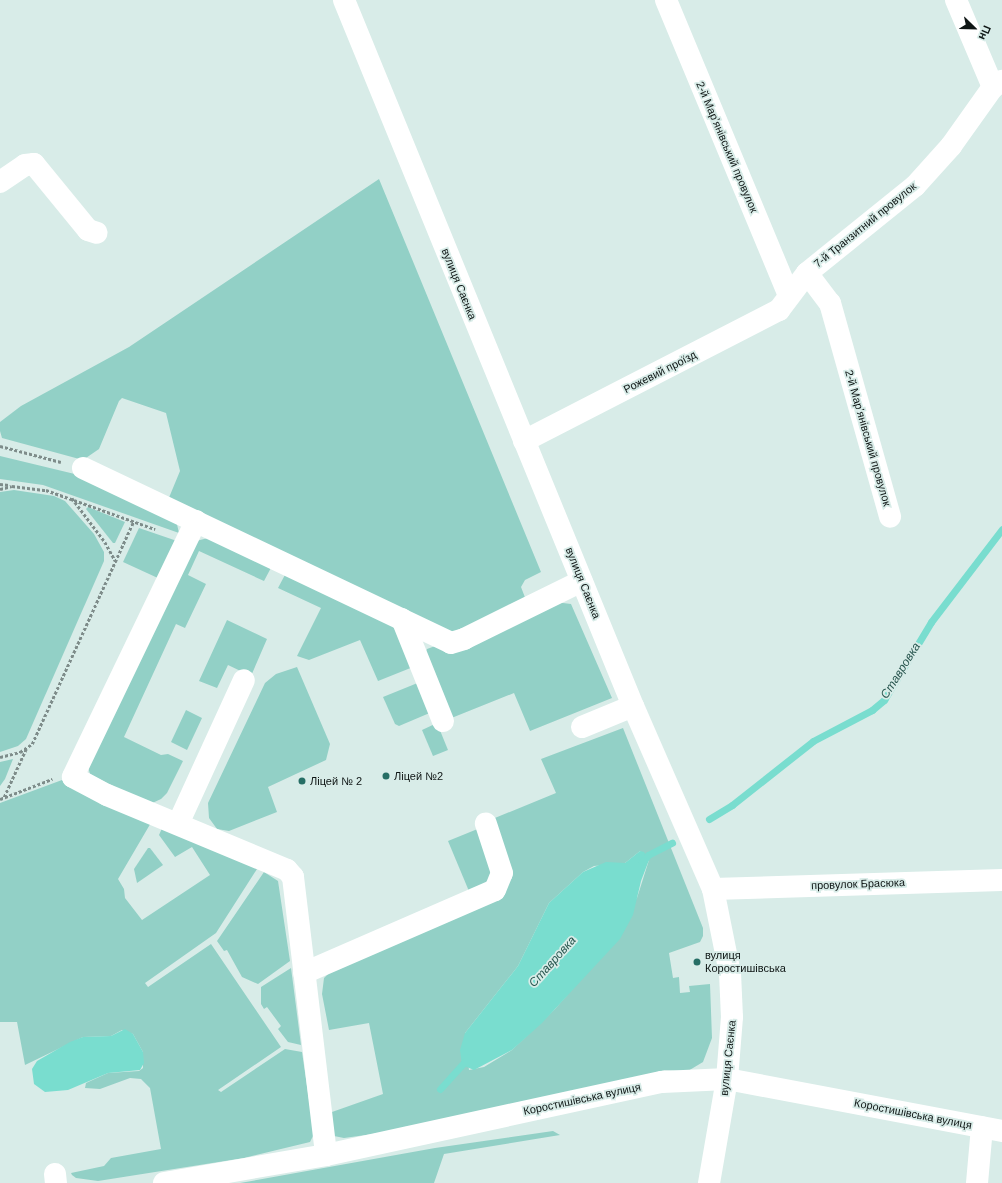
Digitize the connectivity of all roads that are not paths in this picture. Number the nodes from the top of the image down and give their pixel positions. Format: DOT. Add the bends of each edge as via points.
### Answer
graph roads {
  1 [pos="344,0"];
  2 [pos="666,0"];
  3 [pos="956,0"];
  4 [pos="998,84"];
  5 [pos="0,182"];
  6 [pos="97,233"];
  7 [pos="806,273"];
  8 [pos="789,295"];
  9 [pos="524,442"];
  10 [pos="83,468"];
  11 [pos="890,517"];
  12 [pos="196,521"];
  13 [pos="582,581"];
  14 [pos="402,620"];
  15 [pos="244,680"];
  16 [pos="633,706"];
  17 [pos="443,721"];
  18 [pos="582,727"];
  19 [pos="178,824"];
  20 [pos="486,824"];
  21 [pos="1002,880"];
  22 [pos="714,889"];
  23 [pos="304,973"];
  24 [pos="727,1078"];
  25 [pos="992,1129"];
  26 [pos="326,1155"];
  27 [pos="164,1183"];
  28 [pos="709,1183"];
  29 [pos="977,1183"];
  1 -- 9 [label="street, вулиця Саєнка"];
  2 -- 8 [label="street, 2-й Марʼянівський провулок"];
  3 -- 4 [label="street"];
  4 -- 7 [label="street, 7-й Транзитний провулок" via="952,146 915,186"];
  5 -- 6 [label="street" via="25,165 34,164 88,230"];
  7 -- 8 [label="street, 7-й Транзитний провулок"];
  7 -- 11 [label="street, 2-й Марʼянівський провулок" via="830,303"];
  8 -- 9 [label="street, Рожевий проїзд" via="779,310"];
  9 -- 13 [label="street, вулиця Саєнка"];
  10 -- 12 [label="street"];
  12 -- 14 [label="street"];
  12 -- 19 [label="street" via="73,777 107,795"];
  13 -- 14 [label="street" via="457,642 445,641"];
  13 -- 16 [label="street, вулиця Саєнка"];
  14 -- 17 [label="street"];
  15 -- 19 [label="street"];
  16 -- 18 [label="street"];
  16 -- 22 [label="street, вулиця Саєнка"];
  19 -- 23 [label="street" via="287,870 293,877"];
  20 -- 23 [label="street" via="502,873 495,890"];
  21 -- 22 [label="street, провулок Брасюка"];
  22 -- 24 [label="street, вулиця Саєнка" via="723,931 732,1001 732,1037"];
  23 -- 26 [label="street"];
  24 -- 25 [label="street, Коростишівська вулиця"];
  24 -- 26 [label="street, Коростишівська вулиця" via="662,1082 617,1090"];
  24 -- 28 [label="street, вулиця Саєнка"];
  25 -- 29 [label="street"];
  26 -- 27 [label="street, Коростишівська вулиця"];
}
